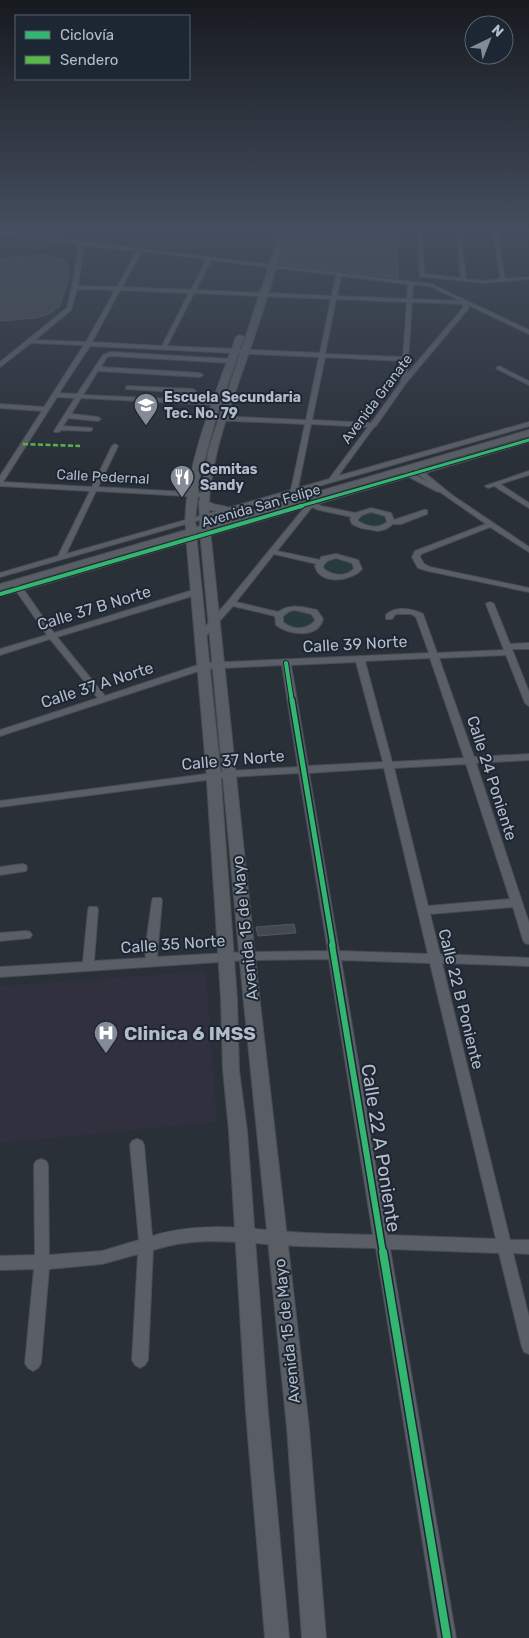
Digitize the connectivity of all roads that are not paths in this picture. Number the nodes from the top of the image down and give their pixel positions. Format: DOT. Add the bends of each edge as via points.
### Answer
graph roads {
  1 [pos="70,305"];
  2 [pos="109,305"];
  3 [pos="185,305"];
  4 [pos="261,305"];
  5 [pos="333,305"];
  6 [pos="409,305"];
  7 [pos="467,305"];
  8 [pos="473,305"];
  9 [pos="242,332"];
  10 [pos="529,332"];
  11 [pos="30,341"];
  12 [pos="88,344"];
  13 [pos="164,347"];
  14 [pos="235,351"];
  15 [pos="245,352"];
  16 [pos="322,355"];
  17 [pos="404,359"];
  18 [pos="206,360"];
  19 [pos="231,361"];
  20 [pos="0,365"];
  21 [pos="499,368"];
  22 [pos="97,369"];
  23 [pos="200,375"];
  24 [pos="404,382"];
  25 [pos="529,382"];
  26 [pos="128,388"];
  27 [pos="193,391"];
  28 [pos="55,395"];
  29 [pos="80,396"];
  30 [pos="188,402"];
  31 [pos="217,404"];
  32 [pos="0,406"];
  33 [pos="46,409"];
  34 [pos="67,416"];
  35 [pos="217,418"];
  36 [pos="98,419"];
  37 [pos="308,422"];
  38 [pos="529,424"];
  39 [pos="374,425"];
  40 [pos="90,429"];
  41 [pos="529,429"];
  42 [pos="529,433"];
  43 [pos="529,440"];
  44 [pos="115,446"];
  45 [pos="408,469"];
  46 [pos="529,473"];
  47 [pos="431,479"];
  48 [pos="0,482"];
  49 [pos="421,482"];
  50 [pos="326,487"];
  51 [pos="94,489"];
  52 [pos="294,491"];
  53 [pos="192,495"];
  54 [pos="450,496"];
  55 [pos="311,503"];
  56 [pos="529,506"];
  57 [pos="228,510"];
  58 [pos="424,512"];
  59 [pos="355,515"];
  60 [pos="199,522"];
  61 [pos="391,522"];
  62 [pos="491,524"];
  63 [pos="529,550"];
  64 [pos="273,552"];
  65 [pos="61,557"];
  66 [pos="320,562"];
  67 [pos="0,575"];
  68 [pos="0,582"];
  69 [pos="15,583"];
  70 [pos="0,587"];
  71 [pos="529,590"];
  72 [pos="196,592"];
  73 [pos="0,594"];
  74 [pos="231,603"];
  75 [pos="490,604"];
  76 [pos="279,615"];
  77 [pos="389,617"];
  78 [pos="214,623"];
  79 [pos="202,635"];
  80 [pos="52,636"];
  81 [pos="529,646"];
  82 [pos="507,649"];
  83 [pos="0,652"];
  84 [pos="434,655"];
  85 [pos="360,659"];
  86 [pos="286,663"];
  87 [pos="220,665"];
  88 [pos="204,666"];
  89 [pos="103,699"];
  90 [pos="529,703"];
  91 [pos="0,733"];
  92 [pos="529,757"];
  93 [pos="470,760"];
  94 [pos="388,764"];
  95 [pos="303,769"];
  96 [pos="229,774"];
  97 [pos="213,775"];
  98 [pos="0,804"];
  99 [pos="22,868"];
  100 [pos="0,871"];
  101 [pos="157,901"];
  102 [pos="517,904"];
  103 [pos="93,910"];
  104 [pos="423,910"];
  105 [pos="26,935"];
  106 [pos="0,937"];
  107 [pos="529,940"];
  108 [pos="334,955"];
  109 [pos="247,956"];
  110 [pos="227,957"];
  111 [pos="435,959"];
  112 [pos="152,962"];
  113 [pos="529,962"];
  114 [pos="88,966"];
  115 [pos="0,972"];
  116 [pos="137,1145"];
  117 [pos="42,1165"];
  118 [pos="246,1234"];
  119 [pos="278,1238"];
  120 [pos="381,1242"];
  121 [pos="146,1245"];
  122 [pos="504,1246"];
  123 [pos="529,1247"];
  124 [pos="42,1262"];
  125 [pos="0,1263"];
  126 [pos="529,1347"];
  127 [pos="140,1360"];
  128 [pos="33,1363"];
  129 [pos="277,1638"];
  130 [pos="314,1638"];
  131 [pos="447,1638"];
  1 -- 11 [label="street"];
  2 -- 12 [label="street"];
  3 -- 13 [label="street"];
  4 -- 15 [label="main road, Avenida 15 de Mayo"];
  5 -- 16 [label="street"];
  6 -- 17 [label="street"];
  7 -- 24 [label="street, Avenida Granate"];
  8 -- 10 [label="street"];
  9 -- 14 [label="main road, Avenida 15 de Mayo"];
  11 -- 12 [label="street"];
  11 -- 20 [label="street"];
  12 -- 13 [label="street"];
  12 -- 28 [label="street"];
  13 -- 14 [label="street"];
  14 -- 15 [label="street"];
  14 -- 19 [label="main road, Avenida 15 de Mayo"];
  15 -- 16 [label="street"];
  15 -- 35 [label="main road, Avenida 15 de Mayo"];
  16 -- 17 [label="street"];
  16 -- 37 [label="street"];
  17 -- 24 [label="street"];
  18 -- 19 [label="street"];
  18 -- 22 [label="street" via="107,355"];
  18 -- 23 [label="street"];
  19 -- 31 [label="main road, Avenida 15 de Mayo"];
  21 -- 25 [label="street"];
  22 -- 23 [label="street"];
  22 -- 29 [label="street"];
  23 -- 27 [label="street"];
  24 -- 39 [label="street, Avenida Granate"];
  26 -- 27 [label="street"];
  27 -- 30 [label="street"];
  28 -- 29 [label="street"];
  28 -- 33 [label="street"];
  29 -- 30 [label="street"];
  29 -- 34 [label="street"];
  30 -- 31 [label="street"];
  31 -- 35 [label="main road, Avenida 15 de Mayo"];
  32 -- 33 [label="street"];
  33 -- 48 [label="street"];
  34 -- 36 [label="street"];
  34 -- 40 [label="street" via="58,429"];
  35 -- 37 [label="street"];
  35 -- 53 [label="main road, Avenida 15 de Mayo" via="195,476"];
  35 -- 60 [label="main road, Avenida 15 de Mayo"];
  37 -- 39 [label="street"];
  37 -- 52 [label="street"];
  38 -- 50 [label="street, Avenida San Felipe"];
  39 -- 50 [label="street, Avenida Granate"];
  41 -- 45 [label="main road, Avenida San Felipe"];
  42 -- 45 [label="main road, Avenida San Felipe"];
  43 -- 45 [label="street, Avenida San Felipe"];
  44 -- 51 [label="street"];
  45 -- 47 [label="street"];
  45 -- 49 [label="street"];
  45 -- 50 [label="main road, Avenida San Felipe"];
  45 -- 55 [label="street, Avenida San Felipe"];
  46 -- 56 [label="street" via="491,485"];
  47 -- 49 [label="street"];
  47 -- 54 [label="street"];
  48 -- 51 [label="street, Calle Pedernal"];
  49 -- 54 [label="street"];
  50 -- 52 [label="street, Avenida San Felipe"];
  50 -- 55 [label="street, Avenida Granate"];
  50 -- 60 [label="main road, Avenida San Felipe"];
  51 -- 53 [label="street, Calle Pedernal"];
  51 -- 65 [label="street"];
  52 -- 57 [label="street, Avenida San Felipe"];
  53 -- 60 [label="main road, Avenida 15 de Mayo"];
  53 -- 60 [label="street, Calle Pedernal"];
  54 -- 62 [label="street"];
  55 -- 59 [label="street" via="319,508"];
  55 -- 60 [label="street, Avenida San Felipe"];
  55 -- 64 [label="street, Avenida Granate"];
  57 -- 60 [label="main road" via="214,510"];
  58 -- 61 [label="street"];
  59 -- 61 [label="street" via="378,511 388,515"];
  59 -- 61 [label="street" via="355,522 371,529"];
  60 -- 65 [label="street, Avenida San Felipe"];
  60 -- 69 [label="main road, Avenida San Felipe"];
  60 -- 72 [label="main road, Avenida 15 de Mayo"];
  60 -- 78 [label="main road, Avenida 15 de Mayo"];
  62 -- 63 [label="street"];
  62 -- 71 [label="street" via="418,553 416,557 421,566 428,569"];
  64 -- 66 [label="street"];
  64 -- 74 [label="street, Avenida Granate"];
  65 -- 67 [label="street, Avenida San Felipe"];
  66 -- 66 [label="street" via="320,570 329,576 350,575 358,569 355,562 344,557 330,557"];
  68 -- 69 [label="main road, Avenida San Felipe"];
  69 -- 70 [label="main road, Avenida San Felipe"];
  69 -- 73 [label="street, Avenida San Felipe"];
  69 -- 80 [label="street"];
  72 -- 79 [label="main road, Avenida 15 de Mayo"];
  72 -- 80 [label="street, Calle 37 B Norte"];
  74 -- 76 [label="street"];
  74 -- 78 [label="street, Avenida Granate"];
  75 -- 82 [label="street"];
  76 -- 76 [label="street" via="279,623 295,630 315,627 319,619 314,612 302,608 288,609"];
  77 -- 84 [label="street, Calle 24 Poniente" via="394,612 418,614"];
  78 -- 79 [label="street, Avenida Granate"];
  78 -- 87 [label="main road, Avenida 15 de Mayo"];
  79 -- 88 [label="main road, Avenida 15 de Mayo"];
  80 -- 83 [label="street, Calle 37 B Norte"];
  80 -- 89 [label="street"];
  81 -- 82 [label="street, Calle 39 Norte"];
  82 -- 84 [label="street, Calle 39 Norte"];
  82 -- 90 [label="street"];
  84 -- 85 [label="street, Calle 39 Norte"];
  84 -- 93 [label="street, Calle 24 Poniente"];
  85 -- 86 [label="street, Calle 39 Norte"];
  85 -- 94 [label="street, Calle 22 B Poniente"];
  86 -- 87 [label="street, Calle 39 Norte"];
  86 -- 95 [label="street, Calle 22 A Poniente"];
  87 -- 88 [label="street, Calle 39 Norte"];
  87 -- 96 [label="main road, Avenida 15 de Mayo"];
  88 -- 89 [label="street, Calle 37 A Norte"];
  88 -- 97 [label="main road, Avenida 15 de Mayo"];
  89 -- 91 [label="street, Calle 37 A Norte"];
  92 -- 93 [label="street, Calle 37 Norte"];
  93 -- 94 [label="street, Calle 37 Norte"];
  93 -- 102 [label="street, Calle 24 Poniente"];
  94 -- 95 [label="street, Calle 37 Norte"];
  94 -- 104 [label="street, Calle 22 B Poniente"];
  95 -- 96 [label="street, Calle 37 Norte"];
  95 -- 108 [label="street, Calle 22 A Poniente"];
  96 -- 97 [label="street, Calle 37 Norte"];
  96 -- 109 [label="main road, Avenida 15 de Mayo"];
  97 -- 98 [label="street, Calle 37 Norte"];
  97 -- 110 [label="main road, Avenida 15 de Mayo"];
  99 -- 100 [label="street"];
  101 -- 112 [label="street"];
  102 -- 104 [label="street"];
  102 -- 107 [label="street, Calle 24 Poniente"];
  103 -- 114 [label="street"];
  104 -- 111 [label="street, Calle 22 B Poniente"];
  105 -- 106 [label="street"];
  108 -- 109 [label="street, Calle 35 Norte"];
  108 -- 111 [label="street, Calle 35 Norte"];
  108 -- 120 [label="street, Calle 22 A Poniente"];
  109 -- 110 [label="street, Calle 35 Norte"];
  109 -- 119 [label="main road, Avenida 15 de Mayo"];
  110 -- 112 [label="street, Calle 35 Norte"];
  110 -- 118 [label="main road, Avenida 15 de Mayo" via="231,1070"];
  111 -- 113 [label="street, Calle 35 Norte"];
  111 -- 122 [label="street, Calle 22 B Poniente"];
  112 -- 114 [label="street, Calle 35 Norte"];
  114 -- 115 [label="street, Calle 35 Norte"];
  116 -- 121 [label="street"];
  117 -- 124 [label="street"];
  118 -- 119 [label="street"];
  118 -- 121 [label="street" via="190,1235"];
  118 -- 129 [label="main road, Avenida 15 de Mayo" via="257,1413"];
  119 -- 120 [label="street"];
  119 -- 130 [label="main road, Avenida 15 de Mayo" via="298,1428"];
  120 -- 122 [label="street"];
  120 -- 131 [label="street, Calle 22 A Poniente"];
  121 -- 124 [label="street" via="92,1259"];
  121 -- 127 [label="street"];
  122 -- 123 [label="street"];
  122 -- 126 [label="street, Calle 22 B Poniente"];
  124 -- 125 [label="street"];
  124 -- 128 [label="street"];
}
